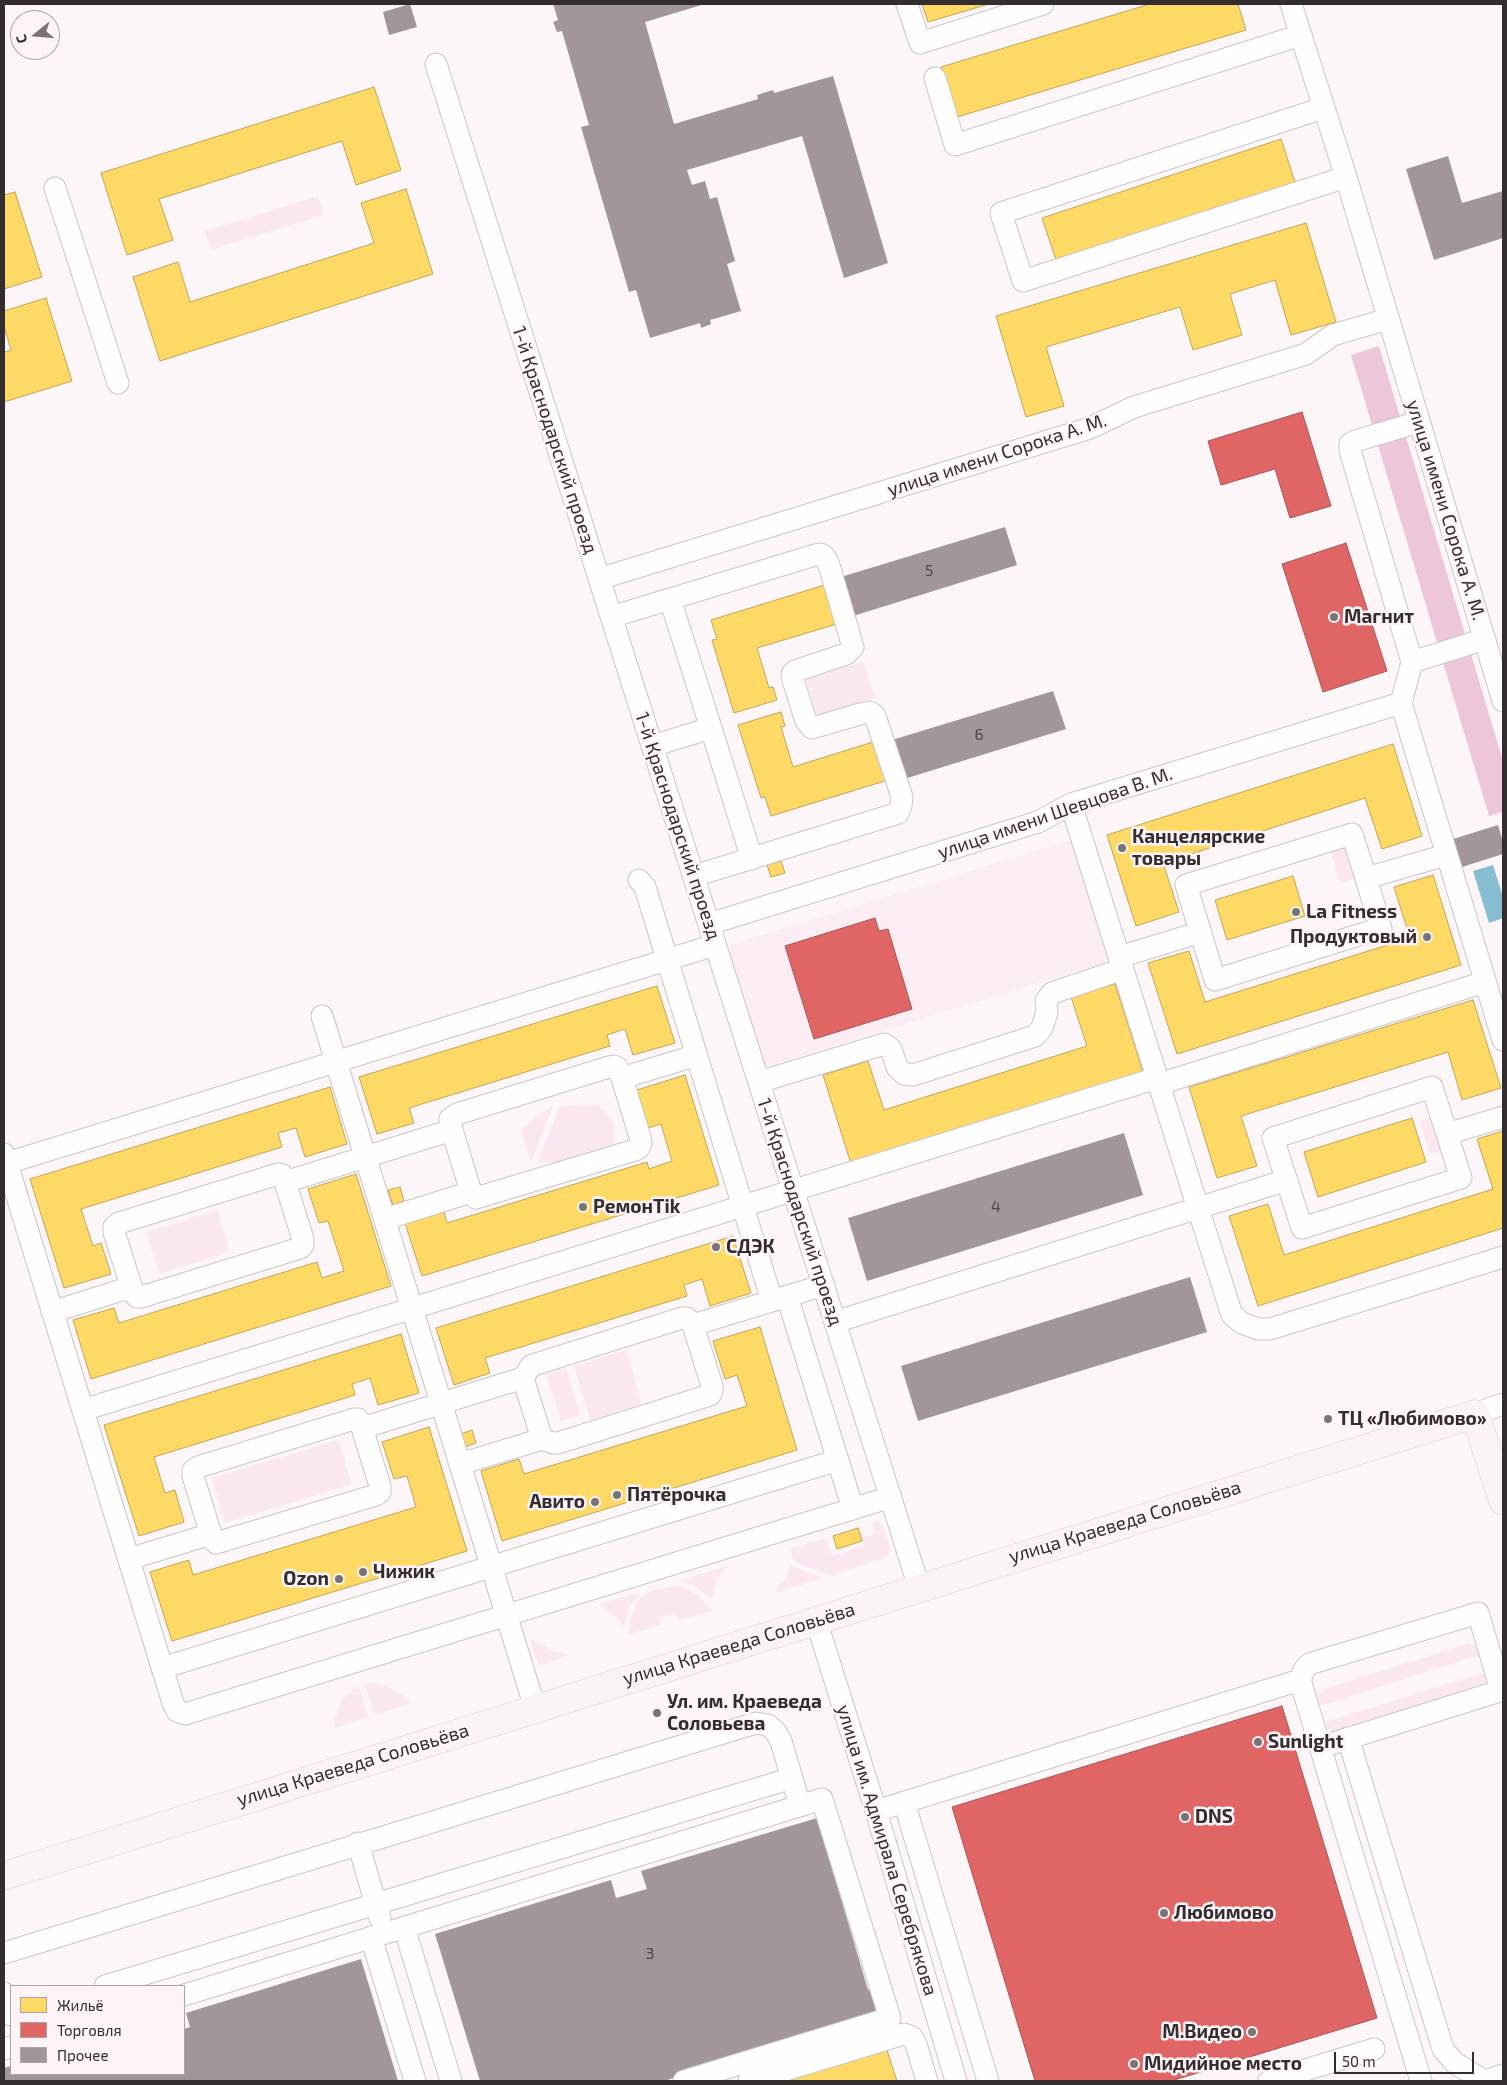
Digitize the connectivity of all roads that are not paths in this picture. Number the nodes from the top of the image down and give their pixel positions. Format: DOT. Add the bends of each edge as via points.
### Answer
graph roads {
  1 [pos="908,4"];
  2 [pos="1043,4"];
  3 [pos="1291,4"];
  4 [pos="1301,35"];
  5 [pos="436,64"];
  6 [pos="935,78"];
  7 [pos="1323,108"];
  8 [pos="1346,177"];
  9 [pos="55,188"];
  10 [pos="1388,319"];
  11 [pos="118,383"];
  12 [pos="1419,422"];
  13 [pos="600,579"];
  14 [pos="670,599"];
  15 [pos="611,617"];
  16 [pos="1485,640"];
  17 [pos="1412,662"];
  18 [pos="1503,701"];
  19 [pos="1401,703"];
  20 [pos="711,728"];
  21 [pos="652,746"];
  22 [pos="1071,804"];
  23 [pos="1446,855"];
  24 [pos="752,859"];
  25 [pos="694,876"];
  26 [pos="1366,878"];
  27 [pos="639,880"];
  28 [pos="709,924"];
  29 [pos="1201,932"];
  30 [pos="715,945"];
  31 [pos="667,959"];
  32 [pos="1121,963"];
  33 [pos="1485,982"];
  34 [pos="322,1016"];
  35 [pos="1503,1040"];
  36 [pos="697,1055"];
  37 [pos="336,1061"];
  38 [pos="622,1078"];
  39 [pos="1158,1081"];
  40 [pos="759,1082"];
  41 [pos="1503,1117"];
  42 [pos="452,1130"];
  43 [pos="1447,1134"];
  44 [pos="366,1157"];
  45 [pos="5,1158"];
  46 [pos="1287,1180"];
  47 [pos="285,1182"];
  48 [pos="793,1190"];
  49 [pos="471,1192"];
  50 [pos="743,1206"];
  51 [pos="1198,1208"];
  52 [pos="385,1219"];
  53 [pos="1503,1257"];
  54 [pos="824,1285"];
  55 [pos="131,1288"];
  56 [pos="780,1298"];
  57 [pos="412,1308"];
  58 [pos="52,1312"];
  59 [pos="835,1322"];
  60 [pos="693,1325"];
  61 [pos="523,1378"];
  62 [pos="442,1403"];
  63 [pos="1491,1408"];
  64 [pos="83,1410"];
  65 [pos="362,1428"];
  66 [pos="542,1439"];
  67 [pos="838,1460"];
  68 [pos="460,1464"];
  69 [pos="891,1497"];
  70 [pos="1503,1501"];
  71 [pos="852,1509"];
  72 [pos="211,1534"];
  73 [pos="129,1559"];
  74 [pos="492,1566"];
  75 [pos="919,1587"];
  76 [pos="507,1615"];
  77 [pos="816,1620"];
  78 [pos="162,1668"];
  79 [pos="1300,1680"];
  80 [pos="1502,1690"];
  81 [pos="536,1708"];
  82 [pos="1348,1738"];
  83 [pos="1321,1747"];
  84 [pos="792,1778"];
  85 [pos="904,1802"];
  86 [pos="800,1806"];
  87 [pos="876,1811"];
  88 [pos="358,1844"];
  89 [pos="4,1876"];
  90 [pos="376,1905"];
  91 [pos="387,1933"];
  92 [pos="4,1953"];
  93 [pos="108,1985"];
  94 [pos="1393,1990"];
  95 [pos="4,1993"];
  96 [pos="185,1994"];
  97 [pos="10,2012"];
  98 [pos="1374,2049"];
  99 [pos="1503,2076"];
  100 [pos="415,2081"];
  101 [pos="451,2081"];
  102 [pos="684,2081"];
  103 [pos="749,2081"];
  104 [pos="927,2081"];
  105 [pos="956,2081"];
  106 [pos="988,2081"];
  107 [pos="1268,2081"];
  108 [pos="1421,2081"];
  109 [pos="1435,2081"];
  110 [pos="1484,2081"];
  1 -- 2 [label="street" via="920,43"];
  3 -- 4 [label="street, улица имени Сорока А. М."];
  4 -- 6 [label="street" via="955,145"];
  4 -- 7 [label="street, улица имени Сорока А. М."];
  5 -- 13 [label="street, 1-й Краснодарский проезд"];
  7 -- 8 [label="street, улица имени Сорока А. М."];
  7 -- 8 [label="street" via="1001,213 1023,281"];
  8 -- 10 [label="street, улица имени Сорока А. М."];
  9 -- 11 [label="street"];
  10 -- 12 [label="street, улица имени Сорока А. М."];
  10 -- 13 [label="street, улица имени Сорока А. М." via="1333,336 1306,354 1134,407 1090,428"];
  12 -- 16 [label="street, улица имени Сорока А. М."];
  12 -- 17 [label="street" via="1350,444"];
  13 -- 15 [label="street, 1-й Краснодарский проезд"];
  14 -- 15 [label="street"];
  14 -- 20 [label="street"];
  14 -- 24 [label="street" via="815,555 824,556 853,647 846,654 792,674 806,721 809,726 817,728 870,712 878,722 902,797 898,813"];
  15 -- 21 [label="street, 1-й Краснодарский проезд"];
  16 -- 17 [label="street"];
  16 -- 18 [label="street, улица имени Сорока А. М."];
  17 -- 19 [label="street"];
  19 -- 22 [label="street, улица имени Шевцова В. М."];
  19 -- 23 [label="street"];
  20 -- 21 [label="street"];
  20 -- 24 [label="street"];
  21 -- 25 [label="street, 1-й Краснодарский проезд"];
  22 -- 28 [label="street, улица имени Шевцова В. М." via="1038,822"];
  22 -- 32 [label="street"];
  23 -- 26 [label="street"];
  23 -- 33 [label="street"];
  24 -- 25 [label="street"];
  25 -- 28 [label="street, 1-й Краснодарский проезд"];
  26 -- 29 [label="street" via="1352,834 1186,885"];
  26 -- 29 [label="street" via="1381,928 1215,980"];
  27 -- 31 [label="street" via="645,887"];
  28 -- 30 [label="street, 1-й Краснодарский проезд"];
  29 -- 32 [label="street"];
  30 -- 31 [label="street"];
  30 -- 40 [label="street, 1-й Краснодарский проезд"];
  31 -- 36 [label="street"];
  31 -- 37 [label="street"];
  32 -- 39 [label="street"];
  32 -- 40 [label="street" via="1052,993 1046,1000 1042,1028 1036,1036 913,1075 904,1074 896,1066 891,1049 884,1044"];
  33 -- 35 [label="street"];
  33 -- 39 [label="street"];
  34 -- 37 [label="street"];
  36 -- 38 [label="street"];
  36 -- 50 [label="street"];
  37 -- 44 [label="street"];
  37 -- 45 [label="street"];
  38 -- 42 [label="street" via="614,1066 542,1087 457,1114 450,1119"];
  38 -- 49 [label="street" via="640,1137 639,1148 480,1197 473,1196"];
  39 -- 48 [label="street"];
  39 -- 51 [label="street"];
  40 -- 48 [label="street, 1-й Краснодарский проезд"];
  41 -- 43 [label="street"];
  42 -- 44 [label="street"];
  42 -- 49 [label="street"];
  43 -- 46 [label="street" via="1432,1087 1273,1138"];
  43 -- 46 [label="street" via="1461,1178 1302,1228"];
  44 -- 47 [label="street"];
  44 -- 52 [label="street"];
  45 -- 58 [label="street"];
  46 -- 51 [label="street"];
  47 -- 55 [label="street" via="278,1174 114,1226"];
  47 -- 55 [label="street" via="303,1240 300,1248 141,1296 136,1297"];
  48 -- 50 [label="street"];
  48 -- 54 [label="street, 1-й Краснодарский проезд"];
  49 -- 52 [label="street"];
  50 -- 56 [label="street"];
  50 -- 57 [label="street"];
  51 -- 53 [label="street" via="1232,1315 1258,1329 1270,1329"];
  51 -- 59 [label="street"];
  52 -- 57 [label="street"];
  54 -- 56 [label="street"];
  54 -- 59 [label="street, 1-й Краснодарский проезд"];
  55 -- 58 [label="street"];
  56 -- 60 [label="street"];
  56 -- 67 [label="street"];
  57 -- 62 [label="street"];
  57 -- 64 [label="street"];
  58 -- 64 [label="street"];
  59 -- 69 [label="street, 1-й Краснодарский проезд"];
  60 -- 61 [label="street" via="687,1318 682,1318 536,1364"];
  60 -- 66 [label="street" via="712,1386 710,1395 558,1443"];
  61 -- 62 [label="street"];
  61 -- 66 [label="street"];
  62 -- 65 [label="street"];
  62 -- 68 [label="street"];
  63 -- 70 [label="main road"];
  63 -- 75 [label="main road, улица Краеведа Соловьёва"];
  64 -- 73 [label="street"];
  65 -- 72 [label="street" via="380,1486 376,1495 221,1542 216,1543"];
  65 -- 72 [label="street" via="358,1419 354,1419 198,1467 193,1476"];
  66 -- 68 [label="street"];
  67 -- 71 [label="street"];
  67 -- 74 [label="street"];
  68 -- 74 [label="street"];
  69 -- 71 [label="street"];
  69 -- 75 [label="street, 1-й Краснодарский проезд"];
  71 -- 76 [label="street"];
  72 -- 73 [label="street"];
  73 -- 78 [label="street"];
  74 -- 76 [label="street"];
  74 -- 78 [label="street"];
  75 -- 77 [label="main road, улица Краеведа Соловьёва"];
  76 -- 78 [label="street" via="185,1714 177,1711 173,1703"];
  76 -- 81 [label="street"];
  77 -- 81 [label="main road, улица Краеведа Соловьёва"];
  77 -- 87 [label="street, улица им. Адмирала Серебрякова"];
  79 -- 80 [label="street" via="1309,1664 1478,1612"];
  79 -- 83 [label="street"];
  79 -- 85 [label="street"];
  80 -- 82 [label="street"];
  81 -- 89 [label="main road, улица Краеведа Соловьёва"];
  82 -- 83 [label="street"];
  82 -- 110 [label="street" via="1443,2049 1454,2063"];
  83 -- 94 [label="street"];
  84 -- 86 [label="street"];
  84 -- 88 [label="street" via="775,1731 768,1725 756,1723"];
  84 -- 90 [label="street"];
  85 -- 87 [label="street"];
  85 -- 106 [label="street"];
  86 -- 91 [label="street"];
  86 -- 102 [label="street" via="822,1799 890,2018"];
  87 -- 105 [label="street, улица им. Адмирала Серебрякова"];
  88 -- 90 [label="street"];
  88 -- 92 [label="street"];
  90 -- 91 [label="street"];
  90 -- 93 [label="street"];
  91 -- 96 [label="street"];
  91 -- 100 [label="street"];
  91 -- 101 [label="street"];
  94 -- 108 [label="street"];
  94 -- 109 [label="street" via="1413,2008"];
  95 -- 97 [label="street"];
  98 -- 107 [label="street"];
  99 -- 110 [label="street"];
  103 -- 104 [label="street" via="904,2034 912,2037 916,2044"];
}
